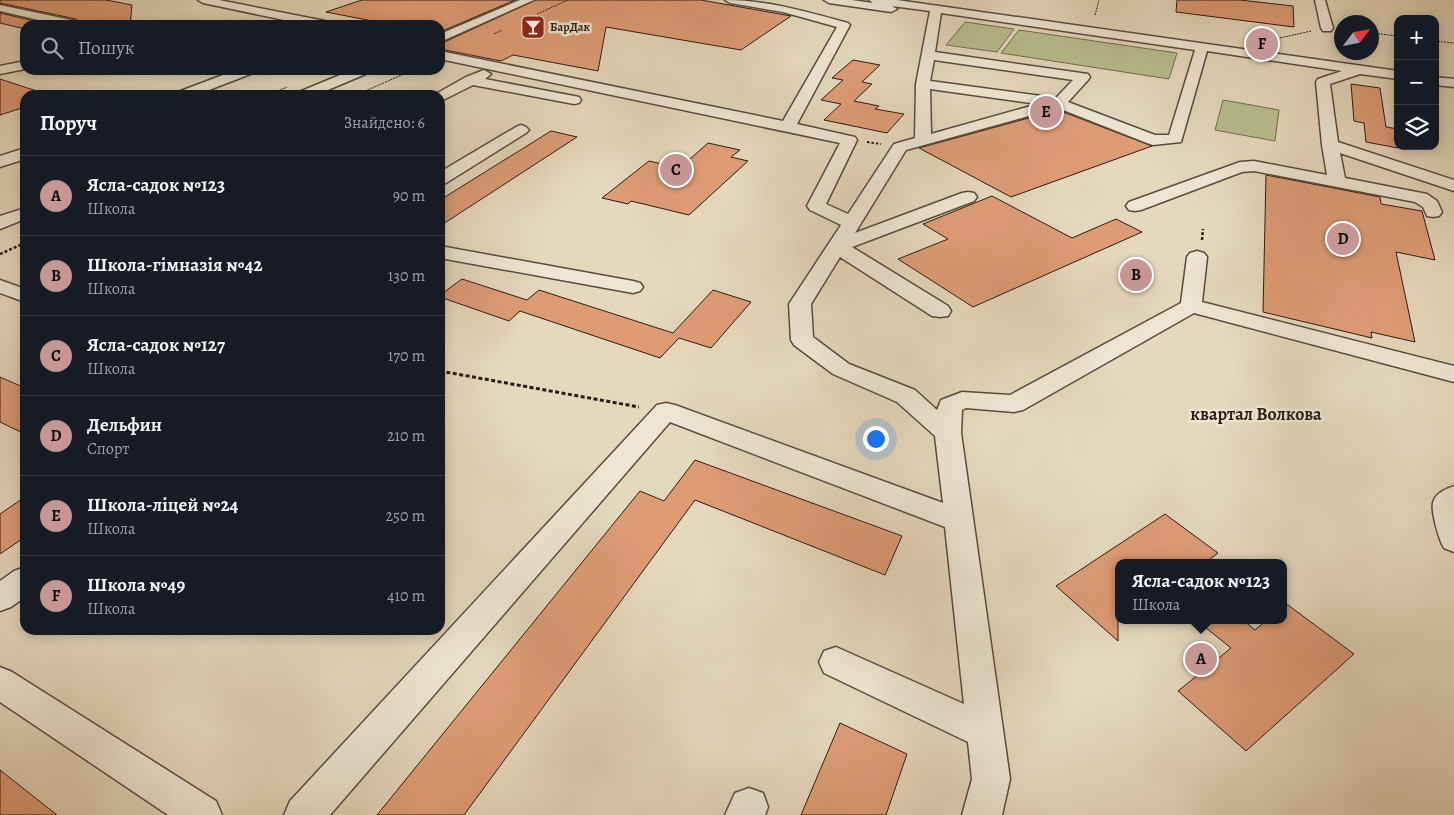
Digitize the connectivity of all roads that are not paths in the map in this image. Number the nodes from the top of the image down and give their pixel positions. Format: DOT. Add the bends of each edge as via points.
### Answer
graph roads {
  1 [pos="203,0"];
  2 [pos="529,0"];
  3 [pos="730,0"];
  4 [pos="802,0"];
  5 [pos="829,0"];
  6 [pos="874,0"];
  7 [pos="1320,0"];
  8 [pos="0,8"];
  9 [pos="784,9"];
  10 [pos="935,12"];
  11 [pos="277,16"];
  12 [pos="54,20"];
  13 [pos="257,20"];
  14 [pos="298,20"];
  15 [pos="1327,28"];
  16 [pos="445,36"];
  17 [pos="1202,47"];
  18 [pos="928,55"];
  19 [pos="445,56"];
  20 [pos="0,64"];
  21 [pos="19,66"];
  22 [pos="497,67"];
  23 [pos="0,70"];
  24 [pos="1360,70"];
  25 [pos="1394,74"];
  26 [pos="235,75"];
  27 [pos="351,75"];
  28 [pos="470,80"];
  29 [pos="1439,81"];
  30 [pos="1454,83"];
  31 [pos="922,84"];
  32 [pos="197,90"];
  33 [pos="316,90"];
  34 [pos="445,93"];
  35 [pos="584,102"];
  36 [pos="1059,103"];
  37 [pos="788,126"];
  38 [pos="521,130"];
  39 [pos="912,144"];
  40 [pos="1330,145"];
  41 [pos="20,155"];
  42 [pos="0,162"];
  43 [pos="445,176"];
  44 [pos="1337,182"];
  45 [pos="1454,186"];
  46 [pos="968,197"];
  47 [pos="1134,206"];
  48 [pos="1433,212"];
  49 [pos="20,214"];
  50 [pos="0,223"];
  51 [pos="852,223"];
  52 [pos="837,246"];
  53 [pos="445,253"];
  54 [pos="1197,257"];
  55 [pos="0,286"];
  56 [pos="633,287"];
  57 [pos="20,294"];
  58 [pos="1191,306"];
  59 [pos="940,311"];
  60 [pos="1454,374"];
  61 [pos="948,433"];
  62 [pos="1454,497"];
  63 [pos="958,520"];
  64 [pos="1454,540"];
  65 [pos="20,584"];
  66 [pos="0,598"];
  67 [pos="836,662"];
  68 [pos="0,683"];
  69 [pos="985,732"];
  70 [pos="202,815"];
  71 [pos="304,815"];
  72 [pos="982,815"];
  1 -- 11 [label="street"];
  2 -- 16 [label="street"];
  3 -- 9 [label="street"];
  4 -- 9 [label="street"];
  5 -- 10 [label="street"];
  6 -- 10 [label="street"];
  7 -- 15 [label="street"];
  8 -- 12 [label="street"];
  9 -- 37 [label="street" via="844,25"];
  10 -- 17 [label="street"];
  10 -- 18 [label="street"];
  11 -- 13 [label="street"];
  11 -- 14 [label="street"];
  17 -- 24 [label="street"];
  17 -- 36 [label="street" via="1175,139 1153,140"];
  18 -- 31 [label="street"];
  18 -- 36 [label="street" via="1083,77"];
  19 -- 22 [label="street"];
  20 -- 21 [label="street"];
  21 -- 23 [label="street"];
  22 -- 28 [label="street"];
  22 -- 37 [label="street"];
  24 -- 25 [label="street"];
  24 -- 40 [label="street" via="1323,82"];
  26 -- 32 [label="street"];
  27 -- 33 [label="street"];
  28 -- 34 [label="street"];
  28 -- 35 [label="street"];
  29 -- 30 [label="street"];
  31 -- 36 [label="street"];
  31 -- 39 [label="street"];
  36 -- 39 [label="street"];
  37 -- 51 [label="street" via="850,140 816,206"];
  38 -- 43 [label="street"];
  39 -- 51 [label="street"];
  40 -- 44 [label="street"];
  40 -- 45 [label="street"];
  41 -- 42 [label="street"];
  44 -- 47 [label="street" via="1254,166 1240,167"];
  44 -- 48 [label="street" via="1420,198 1431,205"];
  46 -- 52 [label="street"];
  49 -- 50 [label="street"];
  51 -- 52 [label="street"];
  52 -- 59 [label="street"];
  52 -- 61 [label="street" via="800,304 802,340 842,369 906,396"];
  53 -- 56 [label="street"];
  54 -- 58 [label="street"];
  55 -- 57 [label="street"];
  58 -- 60 [label="street"];
  58 -- 61 [label="street" via="1014,404 962,400 950,406"];
  61 -- 63 [label="street"];
  62 -- 64 [label="street" via="1447,503"];
  63 -- 69 [label="street"];
  63 -- 71 [label="street" via="666,412"];
  65 -- 66 [label="street"];
  67 -- 69 [label="street"];
  68 -- 70 [label="street"];
  69 -- 72 [label="street" via="991,779"];
}
